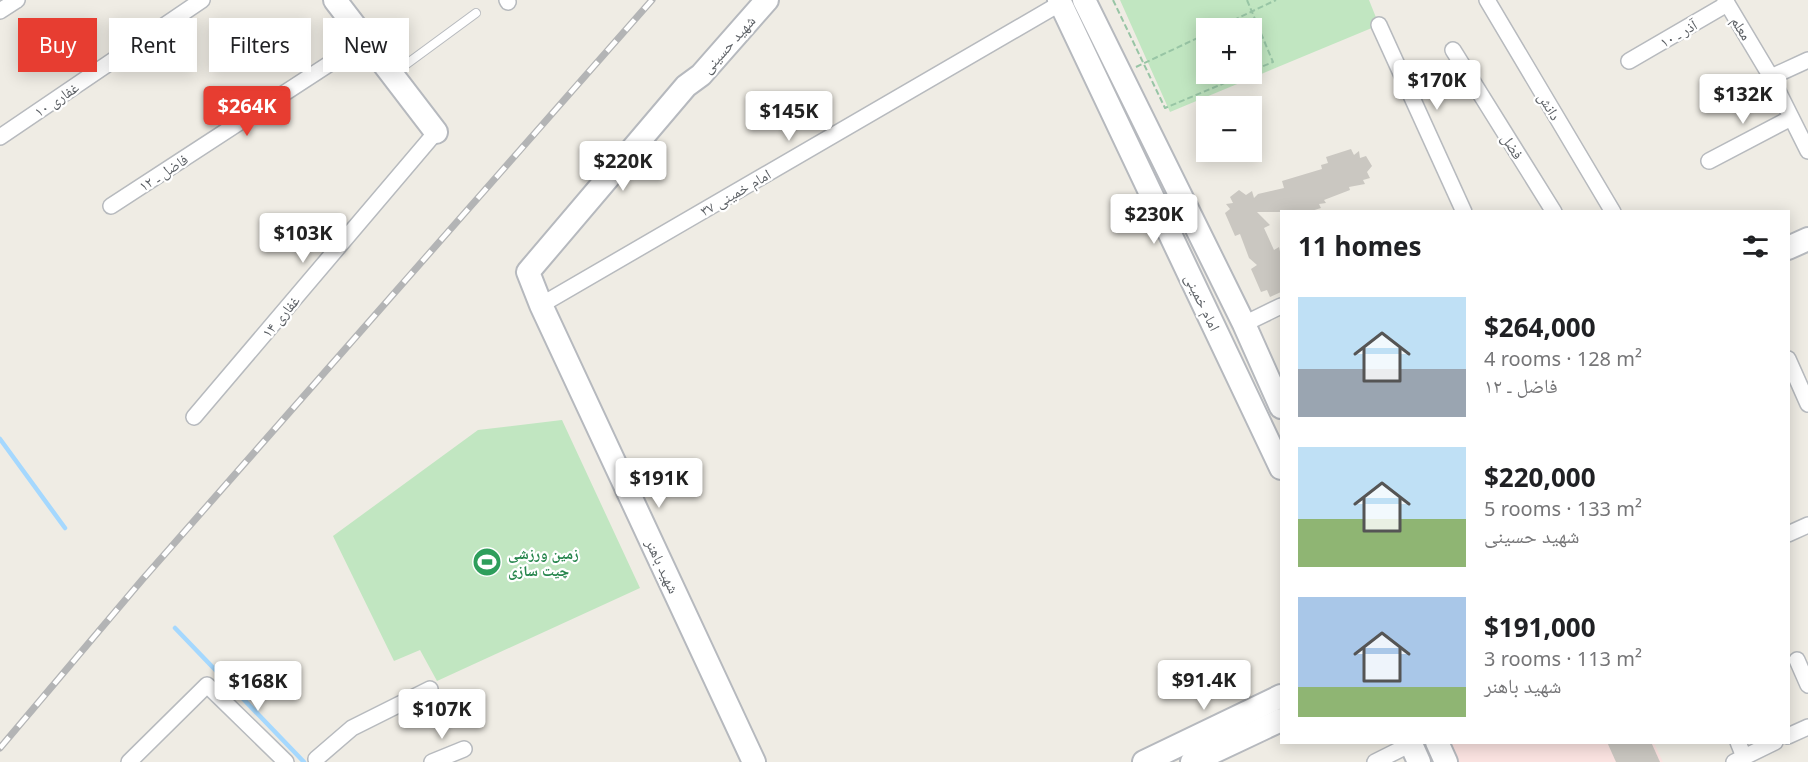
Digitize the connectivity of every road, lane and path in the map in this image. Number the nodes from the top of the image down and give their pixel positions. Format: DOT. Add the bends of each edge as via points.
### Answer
graph roads {
  1 [pos="17,0"];
  2 [pos="202,0"];
  3 [pos="335,0"];
  4 [pos="753,0"];
  5 [pos="767,0"];
  6 [pos="1113,0"];
  7 [pos="1247,0"];
  8 [pos="1276,0"];
  9 [pos="1487,0"];
  10 [pos="1726,2"];
  11 [pos="1069,5"];
  12 [pos="0,12"];
  13 [pos="1252,12"];
  14 [pos="476,13"];
  15 [pos="349,18"];
  16 [pos="1239,18"];
  17 [pos="1255,18"];
  18 [pos="1379,25"];
  19 [pos="1262,36"];
  20 [pos="1196,39"];
  21 [pos="1453,50"];
  22 [pos="1808,60"];
  23 [pos="1629,61"];
  24 [pos="1143,63"];
  25 [pos="1262,66"];
  26 [pos="323,68"];
  27 [pos="390,72"];
  28 [pos="392,75"];
  29 [pos="1120,75"];
  30 [pos="1771,77"];
  31 [pos="1222,84"];
  32 [pos="686,86"];
  33 [pos="1791,118"];
  34 [pos="436,132"];
  35 [pos="0,137"];
  36 [pos="1808,151"];
  37 [pos="1709,161"];
  38 [pos="111,206"];
  39 [pos="1463,210"];
  40 [pos="1553,210"];
  41 [pos="1612,210"];
  42 [pos="1808,239"];
  43 [pos="1790,247"];
  44 [pos="528,272"];
  45 [pos="541,305"];
  46 [pos="1280,306"];
  47 [pos="1244,324"];
  48 [pos="1790,364"];
  49 [pos="1267,375"];
  50 [pos="1244,386"];
  51 [pos="1808,404"];
  52 [pos="1280,405"];
  53 [pos="194,417"];
  54 [pos="1280,466"];
  55 [pos="1808,525"];
  56 [pos="1790,533"];
  57 [pos="1798,660"];
  58 [pos="1808,685"];
  59 [pos="430,689"];
  60 [pos="1280,696"];
  61 [pos="1280,720"];
  62 [pos="1808,727"];
  63 [pos="1790,735"];
  64 [pos="1438,744"];
  65 [pos="1738,744"];
  66 [pos="1771,744"];
  67 [pos="464,749"];
  68 [pos="1413,750"];
  69 [pos="1739,760"];
  70 [pos="316,761"];
  71 [pos="129,762"];
  72 [pos="286,762"];
  73 [pos="432,762"];
  74 [pos="754,762"];
  75 [pos="1144,762"];
  76 [pos="1192,762"];
  77 [pos="1375,762"];
  78 [pos="1446,762"];
  1 -- 12 [label="street"];
  2 -- 35 [label="street, غفاری ۱۰"];
  3 -- 15 [label="main road"];
  4 -- 32 [label="main road, شهید حسینی" via="693,68"];
  5 -- 32 [label="main road, شهید حسینی" via="701,75"];
  6 -- 24 [label="path"];
  7 -- 13 [label="path"];
  8 -- 13 [label="path"];
  9 -- 41 [label="street, دانش"];
  10 -- 23 [label="street, آذر ـ ۱۰"];
  10 -- 30 [label="street, معلم"];
  11 -- 29 [label="main road, امام خمینی"];
  11 -- 45 [label="street, امام خمینی ۳۷"];
  11 -- 50 [label="main road, امام خمینی"];
  13 -- 16 [label="path"];
  13 -- 17 [label="path"];
  14 -- 28 [label="lane"];
  18 -- 39 [label="street"];
  19 -- 25 [label="path" via="1273,62"];
  20 -- 24 [label="path"];
  21 -- 40 [label="street, فضل"];
  22 -- 30 [label="street"];
  24 -- 29 [label="path"];
  24 -- 31 [label="path" via="1166,108"];
  26 -- 38 [label="street, فاضل ـ ۱۲"];
  27 -- 28 [label="main road"];
  28 -- 34 [label="main road"];
  29 -- 47 [label="main road, امام خمینی"];
  30 -- 33 [label="street, معلم"];
  32 -- 44 [label="main road, شهید حسینی"];
  33 -- 36 [label="street, معلم"];
  33 -- 37 [label="street"];
  34 -- 53 [label="street, غفاری ۱۴"];
  42 -- 43 [label="main road"];
  44 -- 45 [label="main road, شهید باهنر"];
  45 -- 74 [label="main road, شهید باهنر"];
  46 -- 47 [label="street"];
  47 -- 49 [label="main road, امام خمینی"];
  48 -- 51 [label="street"];
  49 -- 50 [label="main road"];
  49 -- 52 [label="main road, امام خمینی"];
  50 -- 54 [label="main road, امام خمینی"];
  55 -- 56 [label="street"];
  57 -- 58 [label="street"];
  59 -- 70 [label="street" via="352,728"];
  60 -- 75 [label="main road"];
  61 -- 76 [label="main road"];
  62 -- 63 [label="street"];
  64 -- 78 [label="main road"];
  65 -- 69 [label="street"];
  66 -- 69 [label="street"];
  67 -- 73 [label="street"];
  68 -- 77 [label="street"];
  71 -- 72 [label="street" via="207,685"];
}
